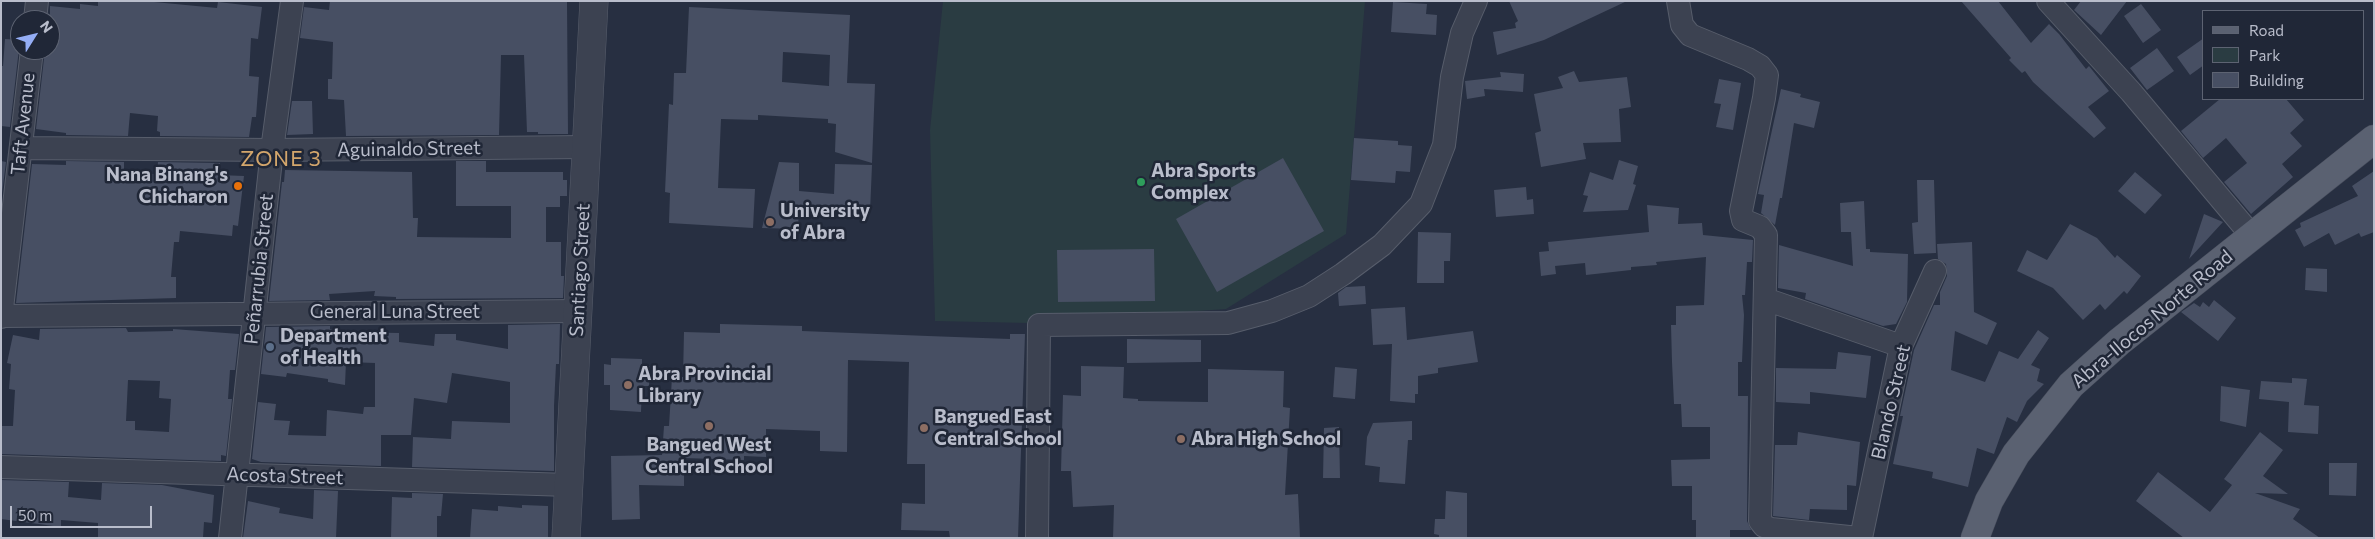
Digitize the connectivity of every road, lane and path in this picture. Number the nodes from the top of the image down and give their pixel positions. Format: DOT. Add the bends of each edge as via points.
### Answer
graph roads {
  1 [pos="292,1"];
  2 [pos="594,1"];
  3 [pos="1476,1"];
  4 [pos="1678,1"];
  5 [pos="2048,1"];
  6 [pos="31,60"];
  7 [pos="2374,139"];
  8 [pos="586,146"];
  9 [pos="21,148"];
  10 [pos="272,150"];
  11 [pos="2252,236"];
  12 [pos="1935,271"];
  13 [pos="1765,299"];
  14 [pos="578,311"];
  15 [pos="255,313"];
  16 [pos="1,316"];
  17 [pos="1901,346"];
  18 [pos="1,467"];
  19 [pos="238,474"];
  20 [pos="569,485"];
  21 [pos="230,538"];
  22 [pos="566,538"];
  23 [pos="1037,538"];
  24 [pos="1860,538"];
  25 [pos="1974,538"];
  1 -- 10 [label="street, Peñarrubia Street"];
  2 -- 8 [label="street, Santiago Street"];
  3 -- 23 [label="street" via="1462,33 1452,77 1444,145 1421,204 1382,245 1343,274 1308,296 1272,311 1228,323 1039,325"];
  4 -- 13 [label="street" via="1682,25 1690,35 1748,59 1767,74 1741,211 1743,220 1760,227 1766,234"];
  5 -- 11 [label="street" via="2131,92"];
  6 -- 9 [label="street, Taft Avenue"];
  7 -- 11 [label="main road, Abra-Ilocos Norte Road"];
  8 -- 10 [label="street, Aguinaldo Street"];
  8 -- 14 [label="street, Santiago Street"];
  9 -- 10 [label="street, Aguinaldo Street"];
  9 -- 16 [label="street, Taft Avenue"];
  10 -- 15 [label="street, Peñarrubia Street"];
  11 -- 25 [label="main road, Abra-Ilocos Norte Road" via="2119,342 2071,385 2016,454 1989,501"];
  12 -- 17 [label="street, Blando Street"];
  13 -- 17 [label="street"];
  13 -- 24 [label="street" via="1760,521 1771,529"];
  14 -- 15 [label="street, General Luna Street"];
  14 -- 20 [label="street, Santiago Street"];
  15 -- 16 [label="street, General Luna Street"];
  15 -- 19 [label="street, Peñarrubia Street"];
  17 -- 24 [label="street, Blando Street"];
  18 -- 19 [label="street, Acosta Street"];
  19 -- 20 [label="street, Acosta Street"];
  19 -- 21 [label="street, Peñarrubia Street"];
  20 -- 22 [label="street, Santiago Street"];
}
